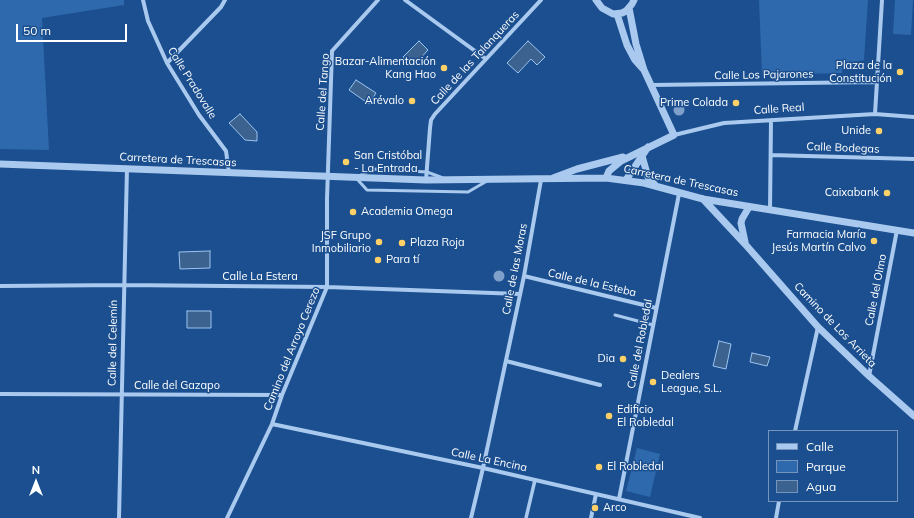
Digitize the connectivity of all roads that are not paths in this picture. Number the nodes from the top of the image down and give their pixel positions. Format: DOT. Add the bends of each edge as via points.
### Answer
graph roads {
  1 [pos="143,0"];
  2 [pos="226,0"];
  3 [pos="378,0"];
  4 [pos="405,0"];
  5 [pos="541,0"];
  6 [pos="596,0"];
  7 [pos="634,0"];
  8 [pos="882,0"];
  9 [pos="629,8"];
  10 [pos="617,14"];
  11 [pos="486,59"];
  12 [pos="167,63"];
  13 [pos="644,70"];
  14 [pos="877,82"];
  15 [pos="651,85"];
  16 [pos="875,114"];
  17 [pos="914,117"];
  18 [pos="771,120"];
  19 [pos="674,134"];
  20 [pos="649,146"];
  21 [pos="631,155"];
  22 [pos="771,155"];
  23 [pos="642,156"];
  24 [pos="914,159"];
  25 [pos="0,164"];
  26 [pos="127,168"];
  27 [pos="427,172"];
  28 [pos="229,173"];
  29 [pos="328,177"];
  30 [pos="355,178"];
  31 [pos="606,178"];
  32 [pos="549,179"];
  33 [pos="426,180"];
  34 [pos="450,180"];
  35 [pos="489,180"];
  36 [pos="541,180"];
  37 [pos="626,180"];
  38 [pos="656,186"];
  39 [pos="679,194"];
  40 [pos="703,199"];
  41 [pos="749,207"];
  42 [pos="770,210"];
  43 [pos="897,230"];
  44 [pos="914,233"];
  45 [pos="745,244"];
  46 [pos="524,276"];
  47 [pos="124,285"];
  48 [pos="0,286"];
  49 [pos="327,287"];
  50 [pos="520,294"];
  51 [pos="656,308"];
  52 [pos="615,315"];
  53 [pos="653,325"];
  54 [pos="818,327"];
  55 [pos="506,361"];
  56 [pos="869,376"];
  57 [pos="600,385"];
  58 [pos="0,394"];
  59 [pos="282,395"];
  60 [pos="121,396"];
  61 [pos="914,416"];
  62 [pos="272,424"];
  63 [pos="795,430"];
  64 [pos="483,468"];
  65 [pos="535,480"];
  66 [pos="596,494"];
  67 [pos="619,499"];
  68 [pos="779,502"];
  69 [pos="119,518"];
  70 [pos="228,518"];
  71 [pos="233,518"];
  72 [pos="471,518"];
  73 [pos="526,518"];
  74 [pos="591,518"];
  75 [pos="700,518"];
  76 [pos="776,518"];
  1 -- 12 [label="street, Calle Pradovalle" via="148,21"];
  2 -- 12 [label="street"];
  3 -- 29 [label="street, Calle del Tango" via="332,51"];
  4 -- 11 [label="street"];
  5 -- 11 [label="street, Calle de las Talanqueras"];
  6 -- 10 [label="street" via="605,11"];
  7 -- 9 [label="street"];
  8 -- 14 [label="street"];
  9 -- 10 [label="street"];
  9 -- 13 [label="street"];
  10 -- 13 [label="street" via="634,60"];
  11 -- 27 [label="street, Calle de las Talanqueras" via="431,120"];
  12 -- 28 [label="street, Calle Pradovalle" via="199,115 226,151"];
  13 -- 15 [label="street"];
  14 -- 15 [label="street, Calle Los Pajarones"];
  14 -- 16 [label="street"];
  15 -- 19 [label="street"];
  16 -- 17 [label="street, Calle Real"];
  16 -- 18 [label="street, Calle Real"];
  18 -- 19 [label="street, Calle Real" via="724,123"];
  18 -- 22 [label="street"];
  19 -- 20 [label="street, Calle Real"];
  20 -- 21 [label="street, Calle Real"];
  20 -- 23 [label="street, Calle Real"];
  21 -- 31 [label="street, Calle Real" via="614,165"];
  21 -- 32 [label="street, Calle Real"];
  22 -- 24 [label="street, Calle Bodegas"];
  22 -- 42 [label="street"];
  23 -- 37 [label="street, Calle Real"];
  23 -- 38 [label="street" via="648,178"];
  25 -- 26 [label="street, Carretera de Trescasas"];
  26 -- 28 [label="street, Carretera de Trescasas"];
  26 -- 47 [label="street, Calle del Celemín"];
  27 -- 30 [label="lane, Carretera de Trescasas" via="373,169"];
  27 -- 33 [label="street, Calle de las Talanqueras"];
  27 -- 34 [label="lane, Carretera de Trescasas"];
  28 -- 29 [label="street, Carretera de Trescasas"];
  29 -- 30 [label="street, Carretera de Trescasas"];
  29 -- 49 [label="street, Camino del Arroyo Cerezo"];
  30 -- 33 [label="street, Carretera de Trescasas"];
  30 -- 35 [label="lane, Carretera de Trescasas" via="367,190 468,192"];
  31 -- 32 [label="street, Carretera de Trescasas"];
  31 -- 37 [label="street, Carretera de Trescasas"];
  32 -- 36 [label="street, Carretera de Trescasas"];
  33 -- 34 [label="street, Carretera de Trescasas"];
  34 -- 35 [label="street, Carretera de Trescasas"];
  35 -- 36 [label="street, Carretera de Trescasas"];
  36 -- 46 [label="street, Calle de las Moras"];
  37 -- 38 [label="street, Carretera de Trescasas"];
  38 -- 39 [label="street, Carretera de Trescasas"];
  39 -- 40 [label="street, Carretera de Trescasas"];
  39 -- 51 [label="street, Calle del Robledal"];
  40 -- 41 [label="street, Carretera de Trescasas"];
  40 -- 45 [label="street, Camino de Los Arrieta"];
  41 -- 42 [label="street, Carretera de Trescasas"];
  41 -- 45 [label="street" via="741,223"];
  42 -- 43 [label="street, Carretera de Trescasas"];
  43 -- 44 [label="street, Carretera de Trescasas"];
  43 -- 56 [label="street, Calle del Olmo"];
  45 -- 54 [label="street, Camino de Los Arrieta"];
  46 -- 50 [label="street, Calle de las Moras"];
  46 -- 51 [label="street, Calle de la Esteba"];
  47 -- 48 [label="street, Calle La Estera"];
  47 -- 49 [label="street, Calle La Estera"];
  47 -- 60 [label="street, Calle del Celemín"];
  49 -- 50 [label="street, Calle La Estera"];
  49 -- 59 [label="street, Camino del Arroyo Cerezo"];
  50 -- 55 [label="street, Calle de las Moras"];
  51 -- 53 [label="street, Calle del Robledal"];
  52 -- 53 [label="lane"];
  53 -- 67 [label="street, Calle del Robledal"];
  54 -- 56 [label="street, Camino de Los Arrieta"];
  54 -- 63 [label="street"];
  55 -- 57 [label="street"];
  55 -- 64 [label="street, Calle de las Moras"];
  56 -- 61 [label="street, Camino de Los Arrieta"];
  58 -- 60 [label="street, Calle del Gazapo"];
  59 -- 60 [label="street, Calle del Gazapo"];
  59 -- 62 [label="street, Camino del Arroyo Cerezo"];
  60 -- 69 [label="street, Calle del Celemín"];
  62 -- 64 [label="street, Calle La Encina"];
  62 -- 70 [label="street, Camino del Arroyo Cerezo"];
  64 -- 65 [label="street, Calle La Encina"];
  64 -- 72 [label="street, Calle de las Moras"];
  65 -- 66 [label="street, Calle La Encina"];
  65 -- 73 [label="street"];
  66 -- 67 [label="street, Calle La Encina"];
  66 -- 74 [label="street"];
  67 -- 75 [label="street, Calle La Encina"];
  68 -- 76 [label="street"];
  70 -- 71 [label="street"];
}
